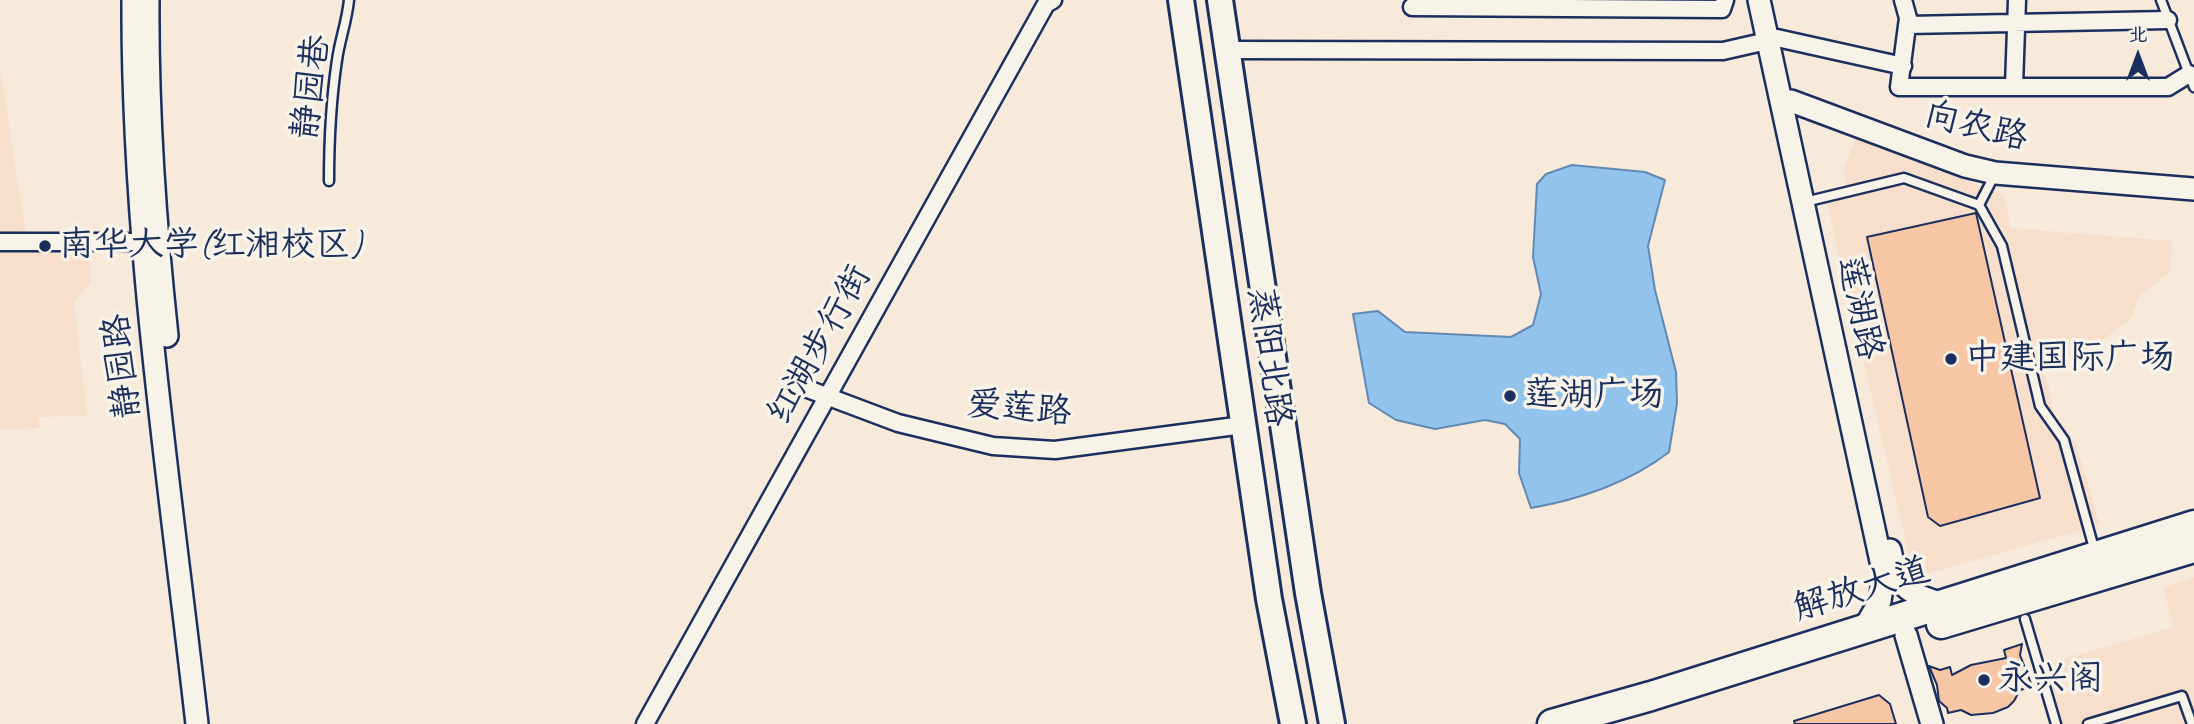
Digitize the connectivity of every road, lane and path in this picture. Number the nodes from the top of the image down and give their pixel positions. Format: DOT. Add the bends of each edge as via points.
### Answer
graph roads {
  1 [pos="133,0"];
  2 [pos="148,0"];
  3 [pos="349,0"];
  4 [pos="1054,0"];
  5 [pos="1181,0"];
  6 [pos="1220,0"];
  7 [pos="1725,0"];
  8 [pos="1759,0"];
  9 [pos="1769,0"];
  10 [pos="2017,0"];
  11 [pos="2161,0"];
  12 [pos="1897,1"];
  13 [pos="1412,7"];
  14 [pos="2168,20"];
  15 [pos="2016,22"];
  16 [pos="1908,25"];
  17 [pos="1772,39"];
  18 [pos="1228,50"];
  19 [pos="1903,65"];
  20 [pos="2192,81"];
  21 [pos="2014,86"];
  22 [pos="1791,101"];
  23 [pos="1995,173"];
  24 [pos="329,181"];
  25 [pos="2194,189"];
  26 [pos="1813,200"];
  27 [pos="1979,205"];
  28 [pos="0,242"];
  29 [pos="142,242"];
  30 [pos="797,385"];
  31 [pos="828,397"];
  32 [pos="1243,425"];
  33 [pos="2194,526"];
  34 [pos="2194,548"];
  35 [pos="2096,556"];
  36 [pos="1942,604"];
  37 [pos="2025,618"];
  38 [pos="1865,627"];
  39 [pos="1906,635"];
  40 [pos="197,724"];
  41 [pos="209,724"];
  42 [pos="645,724"];
  43 [pos="1293,724"];
  44 [pos="1332,724"];
  45 [pos="1552,724"];
  46 [pos="1614,724"];
  47 [pos="1932,724"];
  48 [pos="2056,724"];
  49 [pos="2088,724"];
  50 [pos="2192,724"];
  1 -- 29 [label="street, 静园路"];
  2 -- 41 [label="street, 静园路" via="147,78 157,240"];
  3 -- 24 [label="lane, 静园巷" via="329,126"];
  4 -- 31 [label="street, 红湖步行街" via="1046,4"];
  5 -- 32 [label="main road, 蒸阳北路"];
  6 -- 18 [label="main road, 蒸阳北路"];
  7 -- 13 [label="street" via="1721,9"];
  8 -- 17 [label="street, 莲湖路"];
  9 -- 17 [label="street, 莲湖路"];
  10 -- 15 [label="street"];
  11 -- 14 [label="lane"];
  12 -- 16 [label="street"];
  14 -- 15 [label="street"];
  14 -- 20 [label="lane"];
  15 -- 16 [label="street"];
  15 -- 21 [label="street"];
  16 -- 19 [label="street"];
  17 -- 18 [label="street" via="1723,51"];
  17 -- 19 [label="street"];
  17 -- 22 [label="street, 莲湖路"];
  17 -- 38 [label="street, 莲湖路" via="1884,575 1880,601"];
  18 -- 44 [label="main road, 蒸阳北路" via="1306,580"];
  19 -- 21 [label="street" via="1899,87"];
  20 -- 21 [label="street" via="2168,87"];
  22 -- 23 [label="street, 向农路"];
  22 -- 26 [label="street, 莲湖路"];
  23 -- 25 [label="street, 向农路"];
  23 -- 27 [label="lane"];
  26 -- 27 [label="lane" via="1904,178"];
  26 -- 36 [label="street, 莲湖路" via="1895,573 1913,595"];
  27 -- 35 [label="lane" via="2002,246 2040,406 2064,440"];
  28 -- 29 [label="street"];
  29 -- 40 [label="street, 静园路"];
  30 -- 31 [label="street, 爱莲路"];
  31 -- 32 [label="street, 爱莲路" via="898,423 993,446 1055,450"];
  31 -- 42 [label="street, 红湖步行街"];
  32 -- 43 [label="main road, 蒸阳北路"];
  33 -- 35 [label="highway, 解放大道"];
  34 -- 39 [label="highway, 解放大道"];
  35 -- 36 [label="highway, 解放大道"];
  36 -- 38 [label="highway, 解放大道"];
  37 -- 48 [label="lane"];
  38 -- 45 [label="highway, 解放大道"];
  39 -- 46 [label="highway, 解放大道"];
  39 -- 47 [label="street"];
  49 -- 50 [label="lane" via="2182,695"];
}
